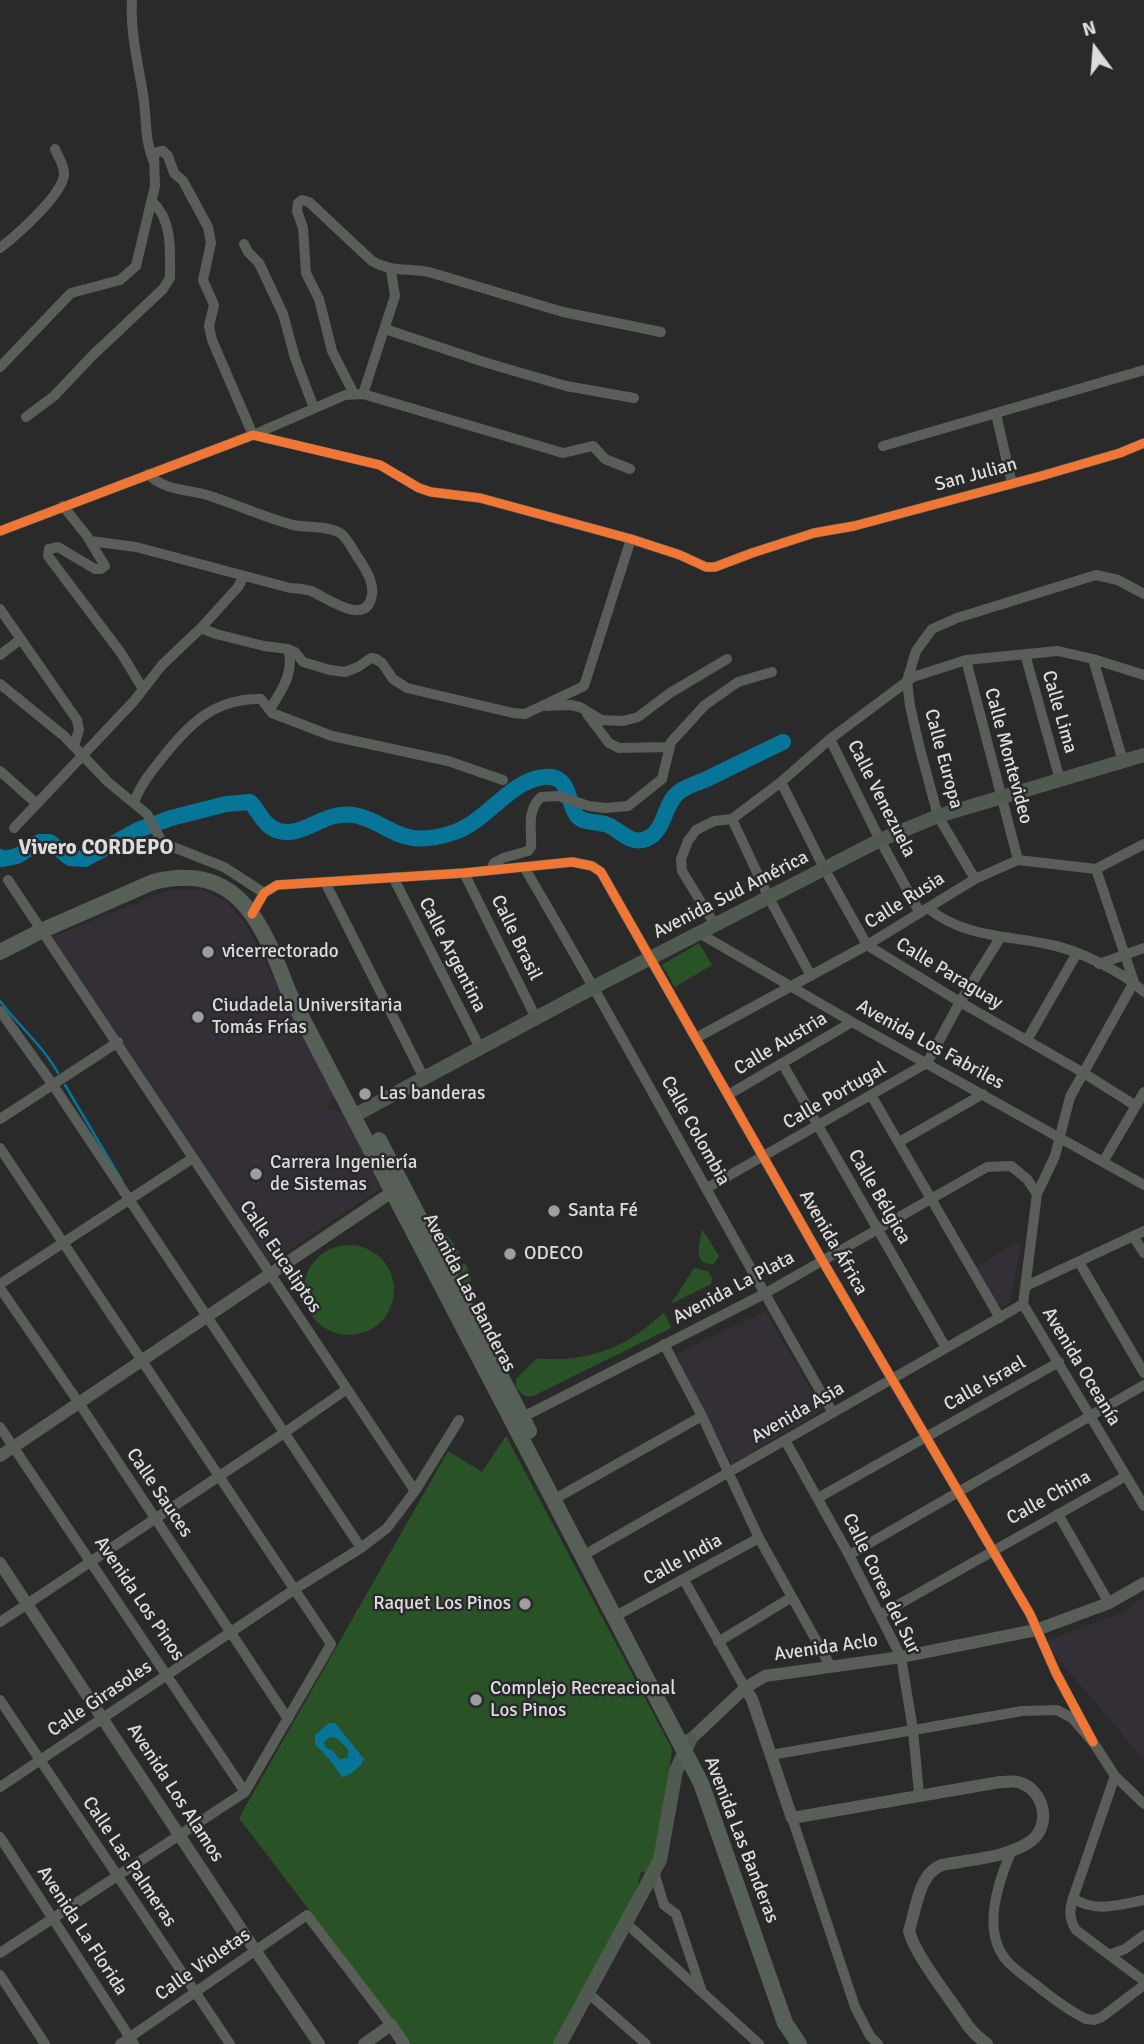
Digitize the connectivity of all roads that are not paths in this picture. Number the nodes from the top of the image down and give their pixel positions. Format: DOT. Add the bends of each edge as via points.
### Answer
graph roads {
  1 [pos="132,0"];
  2 [pos="55,149"];
  3 [pos="154,161"];
  4 [pos="152,201"];
  5 [pos="244,244"];
  6 [pos="0,248"];
  7 [pos="391,270"];
  8 [pos="385,329"];
  9 [pos="661,332"];
  10 [pos="0,367"];
  11 [pos="1144,370"];
  12 [pos="359,394"];
  13 [pos="634,398"];
  14 [pos="314,408"];
  15 [pos="996,414"];
  16 [pos="26,417"];
  17 [pos="253,435"];
  18 [pos="1144,443"];
  19 [pos="883,446"];
  20 [pos="629,469"];
  21 [pos="148,474"];
  22 [pos="1012,484"];
  23 [pos="63,506"];
  24 [pos="0,531"];
  25 [pos="631,538"];
  26 [pos="90,541"];
  27 [pos="244,576"];
  28 [pos="1144,594"];
  29 [pos="0,609"];
  30 [pos="201,628"];
  31 [pos="22,639"];
  32 [pos="288,649"];
  33 [pos="1025,654"];
  34 [pos="0,655"];
  35 [pos="727,659"];
  36 [pos="1093,659"];
  37 [pos="966,660"];
  38 [pos="772,672"];
  39 [pos="1144,675"];
  40 [pos="908,681"];
  41 [pos="0,684"];
  42 [pos="143,689"];
  43 [pos="540,707"];
  44 [pos="583,708"];
  45 [pos="270,709"];
  46 [pos="830,739"];
  47 [pos="74,746"];
  48 [pos="669,747"];
  49 [pos="1144,755"];
  50 [pos="83,756"];
  51 [pos="1124,761"];
  52 [pos="0,771"];
  53 [pos="503,780"];
  54 [pos="1060,780"];
  55 [pos="781,782"];
  56 [pos="1000,797"];
  57 [pos="134,803"];
  58 [pos="37,804"];
  59 [pos="938,816"];
  60 [pos="732,819"];
  61 [pos="14,828"];
  62 [pos="880,840"];
  63 [pos="1144,844"];
  64 [pos="1018,860"];
  65 [pos="524,867"];
  66 [pos="824,868"];
  67 [pos="1096,869"];
  68 [pos="491,870"];
  69 [pos="464,873"];
  70 [pos="393,877"];
  71 [pos="975,879"];
  72 [pos="8,880"];
  73 [pos="325,882"];
  74 [pos="264,892"];
  75 [pos="769,898"];
  76 [pos="924,911"];
  77 [pos="252,914"];
  78 [pos="715,925"];
  79 [pos="41,931"];
  80 [pos="699,933"];
  81 [pos="1000,938"];
  82 [pos="867,945"];
  83 [pos="1144,948"];
  84 [pos="0,952"];
  85 [pos="1077,953"];
  86 [pos="1125,953"];
  87 [pos="650,958"];
  88 [pos="1099,964"];
  89 [pos="811,976"];
  90 [pos="1134,982"];
  91 [pos="792,986"];
  92 [pos="594,987"];
  93 [pos="1144,992"];
  94 [pos="960,1002"];
  95 [pos="0,1011"];
  96 [pos="536,1018"];
  97 [pos="852,1022"];
  98 [pos="696,1038"];
  99 [pos="1027,1040"];
  100 [pos="118,1042"];
  101 [pos="480,1048"];
  102 [pos="782,1063"];
  103 [pos="927,1063"];
  104 [pos="1082,1072"];
  105 [pos="424,1078"];
  106 [pos="53,1084"];
  107 [pos="1144,1092"];
  108 [pos="983,1094"];
  109 [pos="728,1095"];
  110 [pos="871,1095"];
  111 [pos="1136,1106"];
  112 [pos="359,1113"];
  113 [pos="0,1119"];
  114 [pos="818,1126"];
  115 [pos="1060,1138"];
  116 [pos="899,1142"];
  117 [pos="0,1148"];
  118 [pos="763,1157"];
  119 [pos="193,1158"];
  120 [pos="1102,1162"];
  121 [pos="1144,1185"];
  122 [pos="707,1188"];
  123 [pos="392,1192"];
  124 [pos="1037,1194"];
  125 [pos="932,1198"];
  126 [pos="128,1200"];
  127 [pos="878,1229"];
  128 [pos="1144,1231"];
  129 [pos="1133,1236"];
  130 [pos="62,1243"];
  131 [pos="1144,1253"];
  132 [pos="822,1260"];
  133 [pos="1079,1262"];
  134 [pos="271,1273"];
  135 [pos="0,1286"];
  136 [pos="1026,1286"];
  137 [pos="764,1294"];
  138 [pos="1023,1304"];
  139 [pos="206,1317"];
  140 [pos="1000,1318"];
  141 [pos="664,1345"];
  142 [pos="946,1348"];
  143 [pos="142,1360"];
  144 [pos="1059,1362"];
  145 [pos="1144,1373"];
  146 [pos="894,1379"];
  147 [pos="1144,1385"];
  148 [pos="346,1389"];
  149 [pos="79,1403"];
  150 [pos="833,1413"];
  151 [pos="702,1416"];
  152 [pos="1091,1418"];
  153 [pos="459,1420"];
  154 [pos="517,1420"];
  155 [pos="0,1427"];
  156 [pos="284,1433"];
  157 [pos="926,1438"];
  158 [pos="785,1440"];
  159 [pos="13,1447"];
  160 [pos="0,1456"];
  161 [pos="728,1473"];
  162 [pos="219,1476"];
  163 [pos="1126,1476"];
  164 [pos="415,1491"];
  165 [pos="959,1493"];
  166 [pos="562,1495"];
  167 [pos="818,1498"];
  168 [pos="1144,1506"];
  169 [pos="1058,1514"];
  170 [pos="155,1520"];
  171 [pos="759,1538"];
  172 [pos="361,1548"];
  173 [pos="993,1549"];
  174 [pos="591,1551"];
  175 [pos="849,1555"];
  176 [pos="0,1563"];
  177 [pos="90,1563"];
  178 [pos="684,1580"];
  179 [pos="1144,1583"];
  180 [pos="295,1589"];
  181 [pos="792,1597"];
  182 [pos="1109,1603"];
  183 [pos="27,1604"];
  184 [pos="622,1612"];
  185 [pos="880,1615"];
  186 [pos="0,1622"];
  187 [pos="1036,1630"];
  188 [pos="232,1632"];
  189 [pos="718,1642"];
  190 [pos="901,1657"];
  191 [pos="831,1667"];
  192 [pos="168,1675"];
  193 [pos="745,1688"];
  194 [pos="0,1700"];
  195 [pos="103,1718"];
  196 [pos="288,1719"];
  197 [pos="913,1730"];
  198 [pos="1093,1742"];
  199 [pos="688,1746"];
  200 [pos="771,1755"];
  201 [pos="40,1760"];
  202 [pos="1115,1776"];
  203 [pos="0,1787"];
  204 [pos="245,1792"];
  205 [pos="919,1794"];
  206 [pos="1144,1804"];
  207 [pos="792,1818"];
  208 [pos="179,1834"];
  209 [pos="0,1837"];
  210 [pos="1011,1852"];
  211 [pos="654,1872"];
  212 [pos="118,1877"];
  213 [pos="1073,1898"];
  214 [pos="1144,1900"];
  215 [pos="54,1919"];
  216 [pos="626,1923"];
  217 [pos="1144,1935"];
  218 [pos="255,1950"];
  219 [pos="0,1953"];
  220 [pos="1109,1955"];
  221 [pos="0,1975"];
  222 [pos="1144,1983"];
  223 [pos="701,1989"];
  224 [pos="195,1992"];
  225 [pos="588,1993"];
  226 [pos="391,2025"];
  227 [pos="132,2041"];
  228 [pos="45,2044"];
  229 [pos="120,2044"];
  230 [pos="230,2044"];
  231 [pos="319,2044"];
  232 [pos="364,2044"];
  233 [pos="404,2044"];
  234 [pos="559,2044"];
  235 [pos="646,2044"];
  236 [pos="758,2044"];
  237 [pos="799,2044"];
  238 [pos="809,2044"];
  239 [pos="878,2044"];
  240 [pos="987,2044"];
  1 -- 3 [label="street" via="134,53"];
  2 -- 6 [label="street" via="65,170 61,186"];
  3 -- 4 [label="street"];
  3 -- 17 [label="street" via="157,152 168,156 208,227 211,243 203,280 214,305 209,326 212,340"];
  4 -- 10 [label="street" via="133,271 120,280 71,293"];
  4 -- 16 [label="street" via="168,229 170,278 54,396"];
  5 -- 14 [label="street" via="259,263 283,314"];
  7 -- 8 [label="street" via="395,296"];
  7 -- 9 [label="street" via="429,272 563,312"];
  7 -- 12 [label="street" via="372,261 309,202 298,203 306,273 319,299 332,351"];
  8 -- 12 [label="street"];
  8 -- 13 [label="street" via="566,386"];
  11 -- 15 [label="street"];
  12 -- 14 [label="street"];
  12 -- 20 [label="street" via="563,453 593,446 605,459"];
  14 -- 17 [label="street"];
  15 -- 19 [label="street"];
  15 -- 22 [label="street"];
  17 -- 21 [label="street"];
  17 -- 25 [label="street, San Julian" via="380,466 431,492 480,498"];
  18 -- 22 [label="street, San Julian"];
  21 -- 23 [label="street"];
  21 -- 27 [label="street" via="168,487 295,525 338,532 366,570 373,596 370,603 352,610 313,592"];
  22 -- 25 [label="street, San Julian" via="814,533 706,568"];
  23 -- 24 [label="street"];
  23 -- 26 [label="street"];
  25 -- 43 [label="street" via="584,686"];
  26 -- 27 [label="street" via="136,547"];
  26 -- 42 [label="street" via="105,566 101,569 58,547 49,549 48,556"];
  27 -- 30 [label="street"];
  28 -- 40 [label="street" via="1096,575 957,618 932,629 916,651"];
  29 -- 31 [label="street"];
  30 -- 32 [label="street"];
  30 -- 42 [label="street"];
  31 -- 34 [label="street"];
  31 -- 47 [label="street" via="77,720"];
  32 -- 43 [label="street" via="303,662 345,672 376,659 407,688 486,709 525,713"];
  32 -- 45 [label="street" via="292,664"];
  33 -- 36 [label="street" via="1058,651"];
  33 -- 37 [label="street"];
  33 -- 54 [label="street, Calle Lima"];
  35 -- 44 [label="street" via="638,717 601,720"];
  36 -- 39 [label="street"];
  36 -- 51 [label="street"];
  37 -- 40 [label="street"];
  37 -- 56 [label="street, Calle Montevideo"];
  38 -- 48 [label="street" via="738,682 705,705"];
  40 -- 46 [label="street"];
  40 -- 59 [label="street, Calle Europa"];
  41 -- 47 [label="street"];
  42 -- 50 [label="street"];
  43 -- 44 [label="street"];
  44 -- 48 [label="street" via="609,743 620,748"];
  45 -- 53 [label="street" via="332,736 449,761"];
  45 -- 57 [label="street" via="261,699 249,698 202,715 181,733 139,787"];
  46 -- 55 [label="street"];
  46 -- 62 [label="street, Calle Venezuela"];
  47 -- 50 [label="street"];
  48 -- 68 [label="street" via="662,779 628,806 604,808 558,796 541,797 531,813 531,847 494,863"];
  49 -- 51 [label="main road, Avenida Sud América"];
  50 -- 57 [label="street"];
  50 -- 58 [label="street"];
  51 -- 54 [label="main road, Avenida Sud América"];
  52 -- 58 [label="street"];
  54 -- 56 [label="main road, Avenida Sud América"];
  55 -- 60 [label="street"];
  55 -- 66 [label="street, Calle Paraguay"];
  56 -- 59 [label="main road, Avenida Sud América"];
  56 -- 64 [label="street, Calle Montevideo"];
  57 -- 74 [label="street" via="150,818 161,840 224,867"];
  58 -- 61 [label="street"];
  59 -- 62 [label="main road, Avenida Sud América"];
  59 -- 71 [label="street, Calle Europa"];
  60 -- 75 [label="street"];
  60 -- 78 [label="street" via="696,830 681,859 682,871"];
  62 -- 66 [label="main road, Avenida Sud América"];
  62 -- 76 [label="street, Calle Venezuela"];
  63 -- 67 [label="street"];
  64 -- 67 [label="street"];
  64 -- 71 [label="street, Calle Rusia"];
  65 -- 68 [label="street"];
  65 -- 87 [label="street, Avenida África" via="572,862 601,872"];
  65 -- 92 [label="street, Calle Colombia"];
  66 -- 75 [label="main road, Avenida Sud América"];
  66 -- 82 [label="street, Calle Paraguay"];
  67 -- 86 [label="street"];
  68 -- 69 [label="street"];
  69 -- 70 [label="street"];
  69 -- 96 [label="street, Calle Brasil"];
  70 -- 73 [label="street"];
  70 -- 101 [label="street, Calle Argentina"];
  71 -- 76 [label="street, Calle Rusia"];
  72 -- 79 [label="street, Calle Eucaliptos"];
  73 -- 74 [label="street" via="277,885"];
  73 -- 105 [label="street"];
  74 -- 77 [label="street"];
  75 -- 78 [label="main road, Avenida Sud América"];
  75 -- 89 [label="street"];
  76 -- 81 [label="street"];
  76 -- 82 [label="street, Calle Rusia"];
  77 -- 79 [label="main road, Avenida Las Banderas" via="228,889 202,878 171,877"];
  77 -- 112 [label="main road, Avenida Las Banderas" via="289,993"];
  78 -- 80 [label="main road, Avenida Sud América"];
  79 -- 84 [label="main road, Avenida Las Banderas"];
  79 -- 100 [label="street, Calle Eucaliptos"];
  80 -- 87 [label="main road, Avenida Sud América"];
  80 -- 91 [label="street, Avenida Los Fabriles"];
  81 -- 85 [label="street"];
  81 -- 94 [label="street"];
  82 -- 89 [label="street, Calle Rusia"];
  82 -- 94 [label="street, Calle Paraguay"];
  83 -- 86 [label="street"];
  85 -- 88 [label="street"];
  85 -- 99 [label="street"];
  86 -- 88 [label="street"];
  86 -- 90 [label="street"];
  87 -- 92 [label="main road, Avenida Sud América"];
  87 -- 98 [label="street, Avenida África"];
  88 -- 90 [label="street"];
  89 -- 91 [label="street, Calle Rusia"];
  90 -- 93 [label="street"];
  90 -- 104 [label="street, Avenida Oceanía"];
  91 -- 97 [label="street, Avenida Los Fabriles"];
  91 -- 98 [label="street, Calle Rusia"];
  92 -- 96 [label="main road, Avenida Sud América"];
  92 -- 122 [label="street, Calle Colombia"];
  94 -- 99 [label="street, Calle Paraguay"];
  94 -- 103 [label="street"];
  95 -- 106 [label="street"];
  96 -- 101 [label="main road, Avenida Sud América"];
  97 -- 102 [label="street, Calle Austria"];
  97 -- 103 [label="street, Avenida Los Fabriles"];
  98 -- 109 [label="street, Avenida África"];
  99 -- 104 [label="street, Calle Paraguay"];
  100 -- 106 [label="street"];
  100 -- 119 [label="street, Calle Eucaliptos"];
  101 -- 105 [label="main road, Avenida Sud América"];
  102 -- 109 [label="street, Calle Austria"];
  102 -- 114 [label="street, Calle Bélgica"];
  103 -- 108 [label="street, Avenida Los Fabriles"];
  103 -- 110 [label="street, Calle Portugal"];
  104 -- 111 [label="street, Calle Paraguay"];
  104 -- 115 [label="street, Avenida Oceanía" via="1067,1105"];
  105 -- 112 [label="main road, Avenida Sud América"];
  106 -- 113 [label="street"];
  106 -- 126 [label="street"];
  107 -- 111 [label="street"];
  108 -- 115 [label="street, Avenida Los Fabriles"];
  108 -- 116 [label="street"];
  109 -- 118 [label="street, Avenida África"];
  110 -- 114 [label="street, Calle Portugal"];
  110 -- 116 [label="street"];
  111 -- 120 [label="street"];
  112 -- 123 [label="main road, Avenida Las Banderas"];
  112 -- 154 [label="main road, Avenida Las Banderas"];
  114 -- 118 [label="street, Calle Portugal"];
  114 -- 127 [label="street, Calle Bélgica"];
  115 -- 120 [label="street, Avenida Los Fabriles"];
  115 -- 124 [label="street, Avenida Oceanía"];
  116 -- 125 [label="street"];
  117 -- 130 [label="street"];
  118 -- 122 [label="street, Calle Portugal"];
  118 -- 132 [label="street, Avenida África"];
  119 -- 126 [label="street"];
  119 -- 134 [label="street, Calle Eucaliptos"];
  120 -- 121 [label="street, Avenida Los Fabriles"];
  122 -- 137 [label="street, Calle Colombia"];
  123 -- 134 [label="street"];
  123 -- 154 [label="main road, Avenida Las Banderas"];
  124 -- 125 [label="street, Avenida La Plata" via="1011,1166 998,1165"];
  124 -- 136 [label="street, Avenida Oceanía"];
  125 -- 127 [label="street, Avenida La Plata"];
  125 -- 140 [label="street"];
  126 -- 130 [label="street"];
  126 -- 139 [label="street"];
  127 -- 132 [label="street, Avenida La Plata"];
  127 -- 142 [label="street, Calle Bélgica"];
  128 -- 129 [label="street"];
  129 -- 131 [label="street"];
  129 -- 133 [label="street"];
  130 -- 135 [label="street"];
  130 -- 143 [label="street"];
  132 -- 137 [label="street, Avenida La Plata"];
  132 -- 146 [label="street, Avenida África"];
  133 -- 136 [label="street"];
  133 -- 145 [label="street"];
  134 -- 139 [label="street"];
  134 -- 148 [label="street, Calle Eucaliptos"];
  135 -- 149 [label="street, Calle Sauces"];
  136 -- 138 [label="street, Avenida Oceanía"];
  137 -- 141 [label="street, Avenida La Plata"];
  137 -- 150 [label="street, Calle Colombia"];
  138 -- 140 [label="street, Avenida Asia"];
  138 -- 144 [label="street, Avenida Oceanía"];
  139 -- 143 [label="street"];
  139 -- 156 [label="street"];
  140 -- 142 [label="street, Avenida Asia"];
  141 -- 151 [label="street"];
  141 -- 154 [label="street, Avenida La Plata"];
  142 -- 146 [label="street, Avenida Asia"];
  143 -- 149 [label="street"];
  143 -- 162 [label="street"];
  144 -- 152 [label="street, Avenida Oceanía"];
  144 -- 157 [label="street, Calle Israel"];
  146 -- 150 [label="street, Avenida Asia"];
  146 -- 157 [label="street, Avenida África"];
  147 -- 152 [label="street"];
  148 -- 156 [label="street"];
  148 -- 164 [label="street, Calle Eucaliptos"];
  149 -- 159 [label="street"];
  149 -- 170 [label="street, Calle Sauces"];
  150 -- 158 [label="street, Avenida Asia"];
  151 -- 161 [label="street"];
  151 -- 166 [label="street"];
  152 -- 163 [label="street, Avenida Oceanía"];
  152 -- 165 [label="street"];
  153 -- 164 [label="street, Calle Girasoles"];
  154 -- 166 [label="main road, Avenida Las Banderas"];
  154 -- 199 [label="main road, Avenida Las Banderas"];
  155 -- 159 [label="street, Avenida Los Pinos"];
  156 -- 162 [label="street"];
  156 -- 172 [label="street"];
  157 -- 165 [label="street, Avenida África"];
  157 -- 167 [label="street, Calle Israel"];
  158 -- 161 [label="street, Avenida Asia"];
  158 -- 167 [label="street, Calle Corea del Sur"];
  159 -- 160 [label="street"];
  159 -- 177 [label="street, Avenida Los Pinos"];
  161 -- 171 [label="street"];
  161 -- 174 [label="street, Avenida Asia"];
  162 -- 170 [label="street"];
  162 -- 180 [label="street"];
  163 -- 168 [label="street, Avenida Oceanía"];
  163 -- 169 [label="street, Calle China"];
  164 -- 172 [label="street, Calle Girasoles" via="387,1528"];
  165 -- 173 [label="street, Avenida África"];
  165 -- 175 [label="street"];
  166 -- 174 [label="main road, Avenida Las Banderas"];
  167 -- 175 [label="street, Calle Corea del Sur"];
  169 -- 173 [label="street, Calle China"];
  169 -- 182 [label="street"];
  170 -- 177 [label="street"];
  170 -- 188 [label="street, Calle Sauces"];
  171 -- 178 [label="street, Calle India"];
  171 -- 181 [label="street"];
  172 -- 180 [label="street, Calle Girasoles"];
  173 -- 185 [label="street, Calle China"];
  173 -- 187 [label="street, Avenida África"];
  174 -- 184 [label="main road, Avenida Las Banderas"];
  175 -- 185 [label="street, Calle Corea del Sur"];
  176 -- 183 [label="street, Avenida Los Alamos"];
  177 -- 183 [label="street"];
  177 -- 192 [label="street, Avenida Los Pinos"];
  178 -- 184 [label="street, Calle India"];
  178 -- 189 [label="street"];
  179 -- 182 [label="street, Avenida Aclo"];
  180 -- 188 [label="street, Calle Girasoles"];
  180 -- 196 [label="street" via="331,1644"];
  181 -- 189 [label="street"];
  181 -- 191 [label="street"];
  182 -- 187 [label="street, Avenida Aclo"];
  183 -- 186 [label="street"];
  183 -- 195 [label="street, Avenida Los Alamos"];
  184 -- 199 [label="main road, Avenida Las Banderas"];
  185 -- 190 [label="street, Calle Corea del Sur"];
  187 -- 190 [label="street, Avenida Aclo"];
  187 -- 198 [label="street, Avenida África"];
  188 -- 192 [label="street, Calle Girasoles"];
  188 -- 196 [label="street, Calle Sauces"];
  189 -- 193 [label="street"];
  190 -- 191 [label="street, Avenida Aclo"];
  190 -- 197 [label="street, Calle Corea del Sur"];
  191 -- 193 [label="street, Avenida Aclo" via="765,1676"];
  192 -- 195 [label="street, Calle Girasoles"];
  192 -- 204 [label="street, Avenida Los Pinos"];
  193 -- 199 [label="street, Avenida Aclo"];
  193 -- 200 [label="street"];
  194 -- 201 [label="street, Calle Las Palmeras"];
  195 -- 201 [label="street, Calle Girasoles"];
  195 -- 208 [label="street, Avenida Los Alamos"];
  196 -- 204 [label="street"];
  197 -- 198 [label="street" via="1022,1711 1057,1710 1072,1718"];
  197 -- 200 [label="street"];
  197 -- 205 [label="street, Calle Corea del Sur"];
  198 -- 202 [label="street"];
  199 -- 211 [label="main road, Avenida Aclo" via="676,1771"];
  199 -- 237 [label="main road, Avenida Las Banderas" via="785,2023"];
  199 -- 238 [label="main road, Avenida Las Banderas" via="712,1783 793,2013"];
  200 -- 207 [label="street"];
  201 -- 203 [label="street, Calle Girasoles"];
  201 -- 212 [label="street, Calle Las Palmeras"];
  202 -- 206 [label="street"];
  202 -- 213 [label="street"];
  204 -- 208 [label="street"];
  205 -- 207 [label="street"];
  205 -- 210 [label="street" via="1000,1782 1018,1781 1030,1787 1043,1806 1044,1818 1032,1840"];
  207 -- 239 [label="street" via="855,2007"];
  208 -- 212 [label="street"];
  208 -- 218 [label="street, Avenida Los Alamos"];
  209 -- 215 [label="street, Avenida La Florida"];
  210 -- 222 [label="street" via="993,1913 1006,1961 1086,2019 1102,2017"];
  210 -- 240 [label="street" via="934,1868 927,1875 909,1931 968,2025"];
  211 -- 216 [label="main road, Avenida Aclo"];
  211 -- 223 [label="street" via="664,1905 676,1914"];
  212 -- 215 [label="street"];
  212 -- 224 [label="street, Calle Las Palmeras"];
  213 -- 214 [label="street" via="1094,1908"];
  213 -- 220 [label="street" via="1072,1924"];
  215 -- 219 [label="street"];
  215 -- 227 [label="street, Avenida La Florida"];
  216 -- 223 [label="street"];
  216 -- 225 [label="main road, Avenida Aclo"];
  217 -- 220 [label="street"];
  218 -- 224 [label="street, Calle Violetas"];
  218 -- 226 [label="street, Calle Violetas" via="307,1915"];
  218 -- 231 [label="street, Avenida Los Alamos"];
  220 -- 222 [label="street"];
  221 -- 228 [label="street"];
  223 -- 236 [label="street"];
  224 -- 227 [label="street, Calle Violetas"];
  224 -- 230 [label="street, Calle Las Palmeras"];
  225 -- 234 [label="main road, Avenida Aclo"];
  225 -- 235 [label="street"];
  226 -- 232 [label="street"];
  226 -- 233 [label="street"];
  227 -- 229 [label="street, Calle Violetas"];
}
